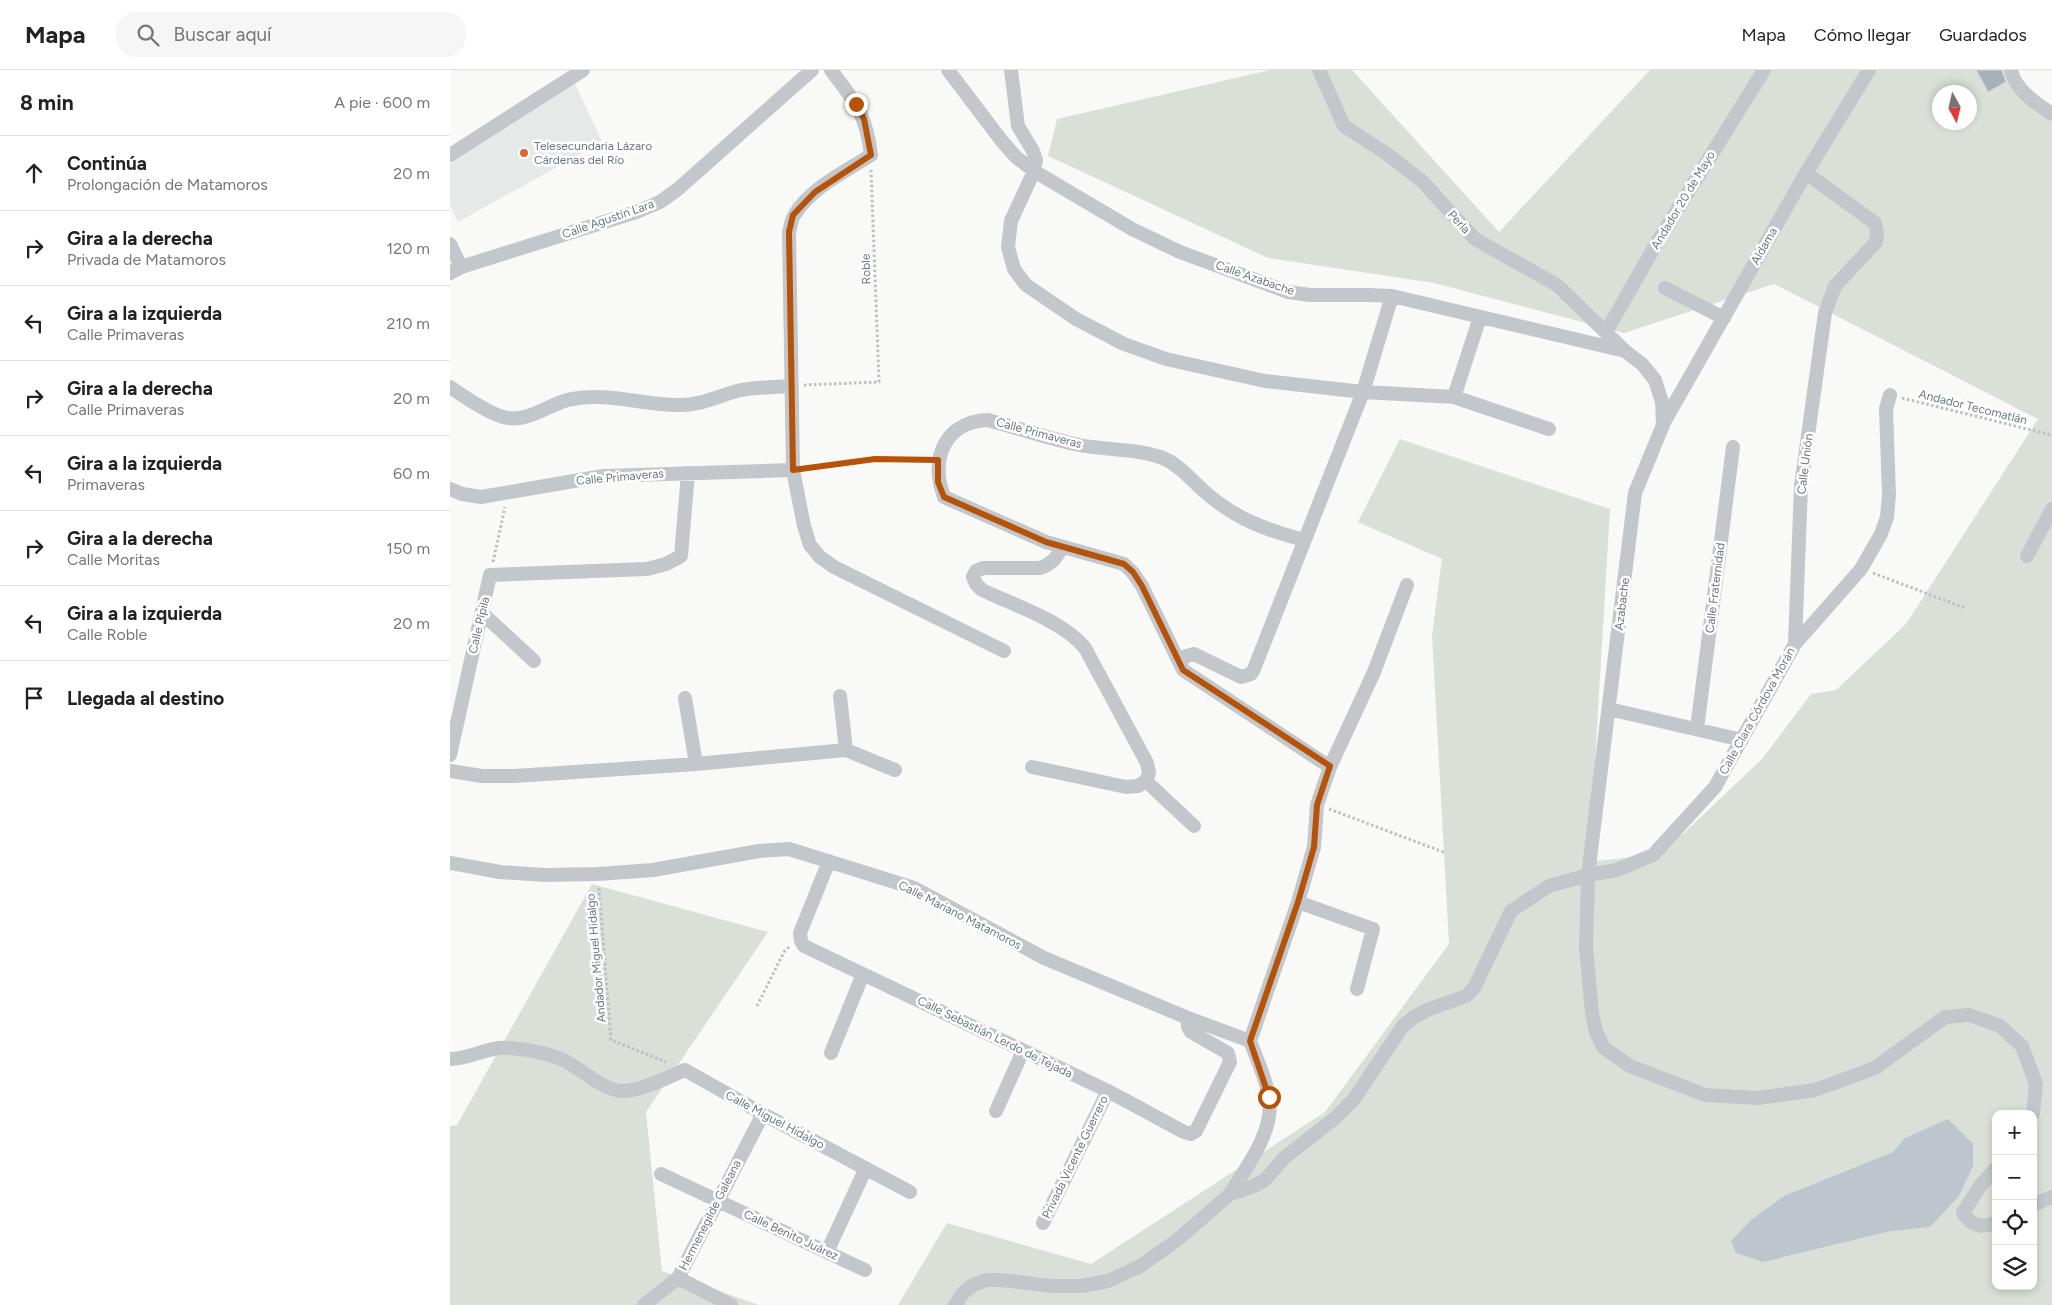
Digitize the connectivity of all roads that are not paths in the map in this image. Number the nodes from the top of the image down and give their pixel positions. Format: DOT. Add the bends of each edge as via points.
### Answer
graph roads {
  1 [pos="583,70"];
  2 [pos="831,70"];
  3 [pos="948,70"];
  4 [pos="1011,70"];
  5 [pos="1319,70"];
  6 [pos="1764,70"];
  7 [pos="1870,70"];
  8 [pos="2011,70"];
  9 [pos="807,72"];
  10 [pos="2037,103"];
  11 [pos="2052,104"];
  12 [pos="2052,114"];
  13 [pos="450,155"];
  14 [pos="1034,171"];
  15 [pos="1806,173"];
  16 [pos="450,244"];
  17 [pos="456,270"];
  18 [pos="1665,288"];
  19 [pos="1392,296"];
  20 [pos="1480,317"];
  21 [pos="1724,318"];
  22 [pos="1606,332"];
  23 [pos="1625,351"];
  24 [pos="791,386"];
  25 [pos="450,387"];
  26 [pos="1363,392"];
  27 [pos="1890,395"];
  28 [pos="1454,397"];
  29 [pos="1663,425"];
  30 [pos="1549,429"];
  31 [pos="1733,447"];
  32 [pos="793,470"];
  33 [pos="688,472"];
  34 [pos="450,489"];
  35 [pos="2052,509"];
  36 [pos="1304,540"];
  37 [pos="1062,548"];
  38 [pos="2027,556"];
  39 [pos="1407,585"];
  40 [pos="482,613"];
  41 [pos="1795,644"];
  42 [pos="1004,651"];
  43 [pos="534,661"];
  44 [pos="1180,662"];
  45 [pos="840,696"];
  46 [pos="684,698"];
  47 [pos="1609,709"];
  48 [pos="1698,729"];
  49 [pos="1742,740"];
  50 [pos="846,750"];
  51 [pos="450,756"];
  52 [pos="696,764"];
  53 [pos="1330,766"];
  54 [pos="1032,767"];
  55 [pos="895,770"];
  56 [pos="450,771"];
  57 [pos="1146,781"];
  58 [pos="1194,826"];
  59 [pos="829,861"];
  60 [pos="450,863"];
  61 [pos="1588,875"];
  62 [pos="1298,902"];
  63 [pos="863,974"];
  64 [pos="1358,989"];
  65 [pos="1188,1018"];
  66 [pos="1250,1041"];
  67 [pos="1024,1051"];
  68 [pos="830,1053"];
  69 [pos="450,1059"];
  70 [pos="1108,1091"];
  71 [pos="2033,1110"];
  72 [pos="996,1111"];
  73 [pos="763,1114"];
  74 [pos="866,1168"];
  75 [pos="1992,1172"];
  76 [pos="660,1174"];
  77 [pos="910,1192"];
  78 [pos="1230,1194"];
  79 [pos="2052,1197"];
  80 [pos="717,1200"];
  81 [pos="2037,1203"];
  82 [pos="1043,1223"];
  83 [pos="1992,1224"];
  84 [pos="827,1252"];
  85 [pos="865,1270"];
  86 [pos="678,1278"];
  87 [pos="644,1305"];
  88 [pos="731,1305"];
  89 [pos="955,1305"];
  1 -- 13 [label="street"];
  2 -- 24 [label="street" via="864,119 871,155 815,192 793,215 789,232"];
  3 -- 14 [label="street, Calle Azabache" via="1000,140"];
  4 -- 14 [label="street" via="1015,116 1033,151 1036,160"];
  5 -- 22 [label="street, Perla" via="1344,126 1422,181 1475,239 1557,285"];
  6 -- 22 [label="street, Andador 20 de Mayo" via="1659,239"];
  7 -- 15 [label="street, Aldama"];
  8 -- 10 [label="street" via="2013,79"];
  9 -- 17 [label="street, Calle Agustín Lara" via="660,202"];
  10 -- 11 [label="street"];
  10 -- 12 [label="street"];
  14 -- 19 [label="street, Calle Azabache" via="1132,229 1180,252 1288,292"];
  14 -- 26 [label="street" via="1011,221 1008,247 1014,269 1026,285 1076,319 1124,344 1166,359 1265,381"];
  15 -- 21 [label="street, Aldama"];
  15 -- 41 [label="street, Calle Unión" via="1875,223 1877,232 1876,242 1835,286 1825,314 1801,486"];
  16 -- 17 [label="street"];
  18 -- 21 [label="street"];
  19 -- 20 [label="street, Calle Azabache"];
  19 -- 26 [label="street"];
  20 -- 23 [label="street, Calle Azabache"];
  20 -- 28 [label="street"];
  21 -- 29 [label="street, Aldama"];
  22 -- 23 [label="street, Perla"];
  23 -- 29 [label="street, Azabache" via="1655,380 1662,402"];
  24 -- 25 [label="street" via="743,390 678,405 582,397 517,419 502,417"];
  24 -- 32 [label="street"];
  26 -- 28 [label="street"];
  26 -- 36 [label="street"];
  27 -- 41 [label="street, Calle Clara Córdova Morán" via="1886,409 1887,517 1881,534 1861,568"];
  28 -- 30 [label="street"];
  29 -- 47 [label="street, Azabache" via="1635,493"];
  31 -- 48 [label="street, Calle Fraternidad"];
  32 -- 33 [label="street, Calle Primaveras"];
  32 -- 42 [label="street" via="804,526 810,545 820,557 834,567"];
  33 -- 34 [label="street, Calle Primaveras" via="603,476 481,497"];
  33 -- 40 [label="street, Calle Pípila" via="681,556 647,569 490,575"];
  35 -- 38 [label="street"];
  36 -- 37 [label="street, Calle Primaveras" via="1261,528 1236,515 1165,459 1078,444 988,420 975,420 961,426 946,441 938,460 938,482 944,497"];
  36 -- 44 [label="street" via="1251,674 1241,677 1194,654"];
  37 -- 44 [label="street, Calle Primaveras" via="1107,558 1124,564 1133,572"];
  37 -- 57 [label="street" via="1048,566 983,568 973,576 982,590 1076,636 1147,763 1149,773"];
  39 -- 53 [label="street" via="1374,672"];
  40 -- 43 [label="street"];
  40 -- 51 [label="street, Calle Pípila"];
  41 -- 49 [label="street, Calle Clara Córdova Morán"];
  44 -- 53 [label="street, Calle Primaveras" via="1183,670"];
  45 -- 50 [label="street"];
  46 -- 52 [label="street"];
  47 -- 48 [label="street"];
  47 -- 61 [label="street, Azabache"];
  48 -- 49 [label="street"];
  49 -- 61 [label="street, Calle Clara Córdova Morán" via="1715,787 1653,855 1617,870"];
  50 -- 52 [label="street"];
  50 -- 55 [label="street"];
  52 -- 56 [label="street" via="515,776 482,776"];
  53 -- 62 [label="street" via="1317,805 1314,847"];
  54 -- 57 [label="street" via="1126,787"];
  57 -- 58 [label="street"];
  59 -- 60 [label="street, Calle Mariano Matamoros" via="789,849 774,849 653,870 536,875"];
  59 -- 63 [label="street, Calle Sebastián Lerdo de Tejada" via="800,933 801,940 804,946"];
  59 -- 65 [label="street, Calle Mariano Matamoros" via="914,888 1044,958"];
  61 -- 71 [label="street, Azabache" via="1586,948 1596,1032 1604,1048 1630,1066 1705,1095 1758,1098 1815,1090 1875,1068 1945,1017 1969,1015 2000,1026 2022,1046 2036,1084"];
  61 -- 78 [label="street" via="1549,886 1512,911 1474,988 1466,996 1427,1010 1403,1026 1354,1099 1335,1118 1284,1158 1265,1180"];
  62 -- 64 [label="street" via="1373,929"];
  62 -- 66 [label="street"];
  63 -- 67 [label="street, Calle Sebastián Lerdo de Tejada"];
  63 -- 68 [label="street"];
  65 -- 66 [label="street, Calle Mariano Matamoros"];
  65 -- 70 [label="street, Calle Sebastián Lerdo de Tejada" via="1191,1032 1230,1057 1196,1131 1184,1132"];
  66 -- 78 [label="street" via="1269,1097 1269,1115 1264,1132"];
  67 -- 70 [label="street, Calle Sebastián Lerdo de Tejada"];
  67 -- 72 [label="street"];
  69 -- 73 [label="street, Calle Miguel Hidalgo" via="511,1048 559,1058 611,1089 622,1091 634,1090 685,1070"];
  70 -- 82 [label="street, Privada Vicente Guerrero"];
  73 -- 74 [label="street, Calle Miguel Hidalgo"];
  73 -- 80 [label="street, Hermenegilde Galeana"];
  74 -- 77 [label="street, Calle Miguel Hidalgo"];
  74 -- 84 [label="street"];
  75 -- 83 [label="street" via="1962,1213 1978,1227"];
  76 -- 80 [label="street, Calle Benito Juárez"];
  78 -- 89 [label="street" via="1176,1241 1140,1266 1108,1281 1066,1286 987,1280 963,1292"];
  79 -- 81 [label="street"];
  80 -- 84 [label="street, Calle Benito Juárez"];
  80 -- 86 [label="street, Hermenegilde Galeana"];
  84 -- 85 [label="street, Calle Benito Juárez"];
  86 -- 87 [label="street, Hermenegilde Galeana"];
  86 -- 88 [label="street"];
}
